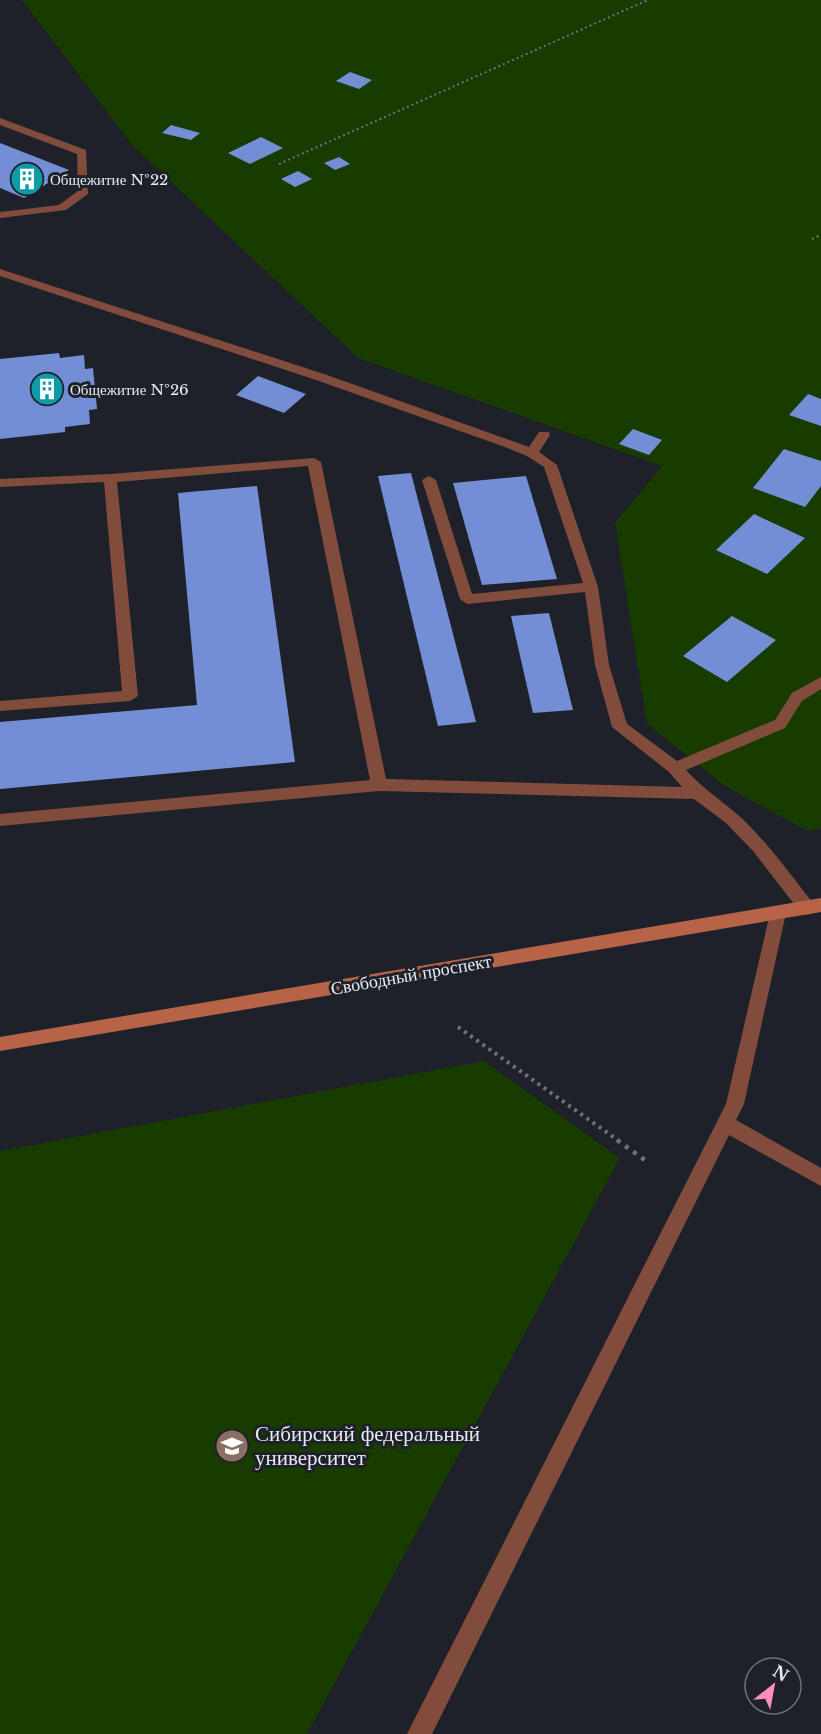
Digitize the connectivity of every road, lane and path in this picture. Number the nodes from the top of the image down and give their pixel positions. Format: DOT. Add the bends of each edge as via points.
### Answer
graph roads {
  1 [pos="648,0"];
  2 [pos="0,121"];
  3 [pos="279,164"];
  4 [pos="0,215"];
  5 [pos="821,235"];
  6 [pos="812,239"];
  7 [pos="0,272"];
  8 [pos="544,435"];
  9 [pos="532,453"];
  10 [pos="110,478"];
  11 [pos="429,480"];
  12 [pos="0,483"];
  13 [pos="591,587"];
  14 [pos="821,682"];
  15 [pos="0,706"];
  16 [pos="675,768"];
  17 [pos="379,785"];
  18 [pos="697,793"];
  19 [pos="0,820"];
  20 [pos="814,906"];
  21 [pos="778,913"];
  22 [pos="458,1028"];
  23 [pos="0,1044"];
  24 [pos="725,1123"];
  25 [pos="649,1163"];
  26 [pos="821,1178"];
  27 [pos="419,1734"];
  1 -- 3 [label="path"];
  2 -- 4 [label="lane" via="82,152 84,192 62,208"];
  5 -- 6 [label="path"];
  7 -- 9 [label="lane" via="323,378"];
  8 -- 9 [label="lane"];
  9 -- 13 [label="lane" via="550,465"];
  10 -- 12 [label="lane"];
  10 -- 15 [label="lane" via="130,696"];
  10 -- 17 [label="lane" via="314,462"];
  11 -- 13 [label="lane" via="467,600"];
  13 -- 16 [label="lane" via="602,665 620,727"];
  14 -- 16 [label="lane" via="796,698 780,724"];
  16 -- 18 [label="lane"];
  17 -- 18 [label="lane"];
  17 -- 19 [label="lane"];
  18 -- 20 [label="lane" via="732,819"];
  20 -- 21 [label="main road, Свободный проспект"];
  21 -- 23 [label="main road, Свободный проспект"];
  21 -- 24 [label="lane" via="735,1104"];
  22 -- 25 [label="path"];
  24 -- 26 [label="lane"];
  24 -- 27 [label="lane"];
}
